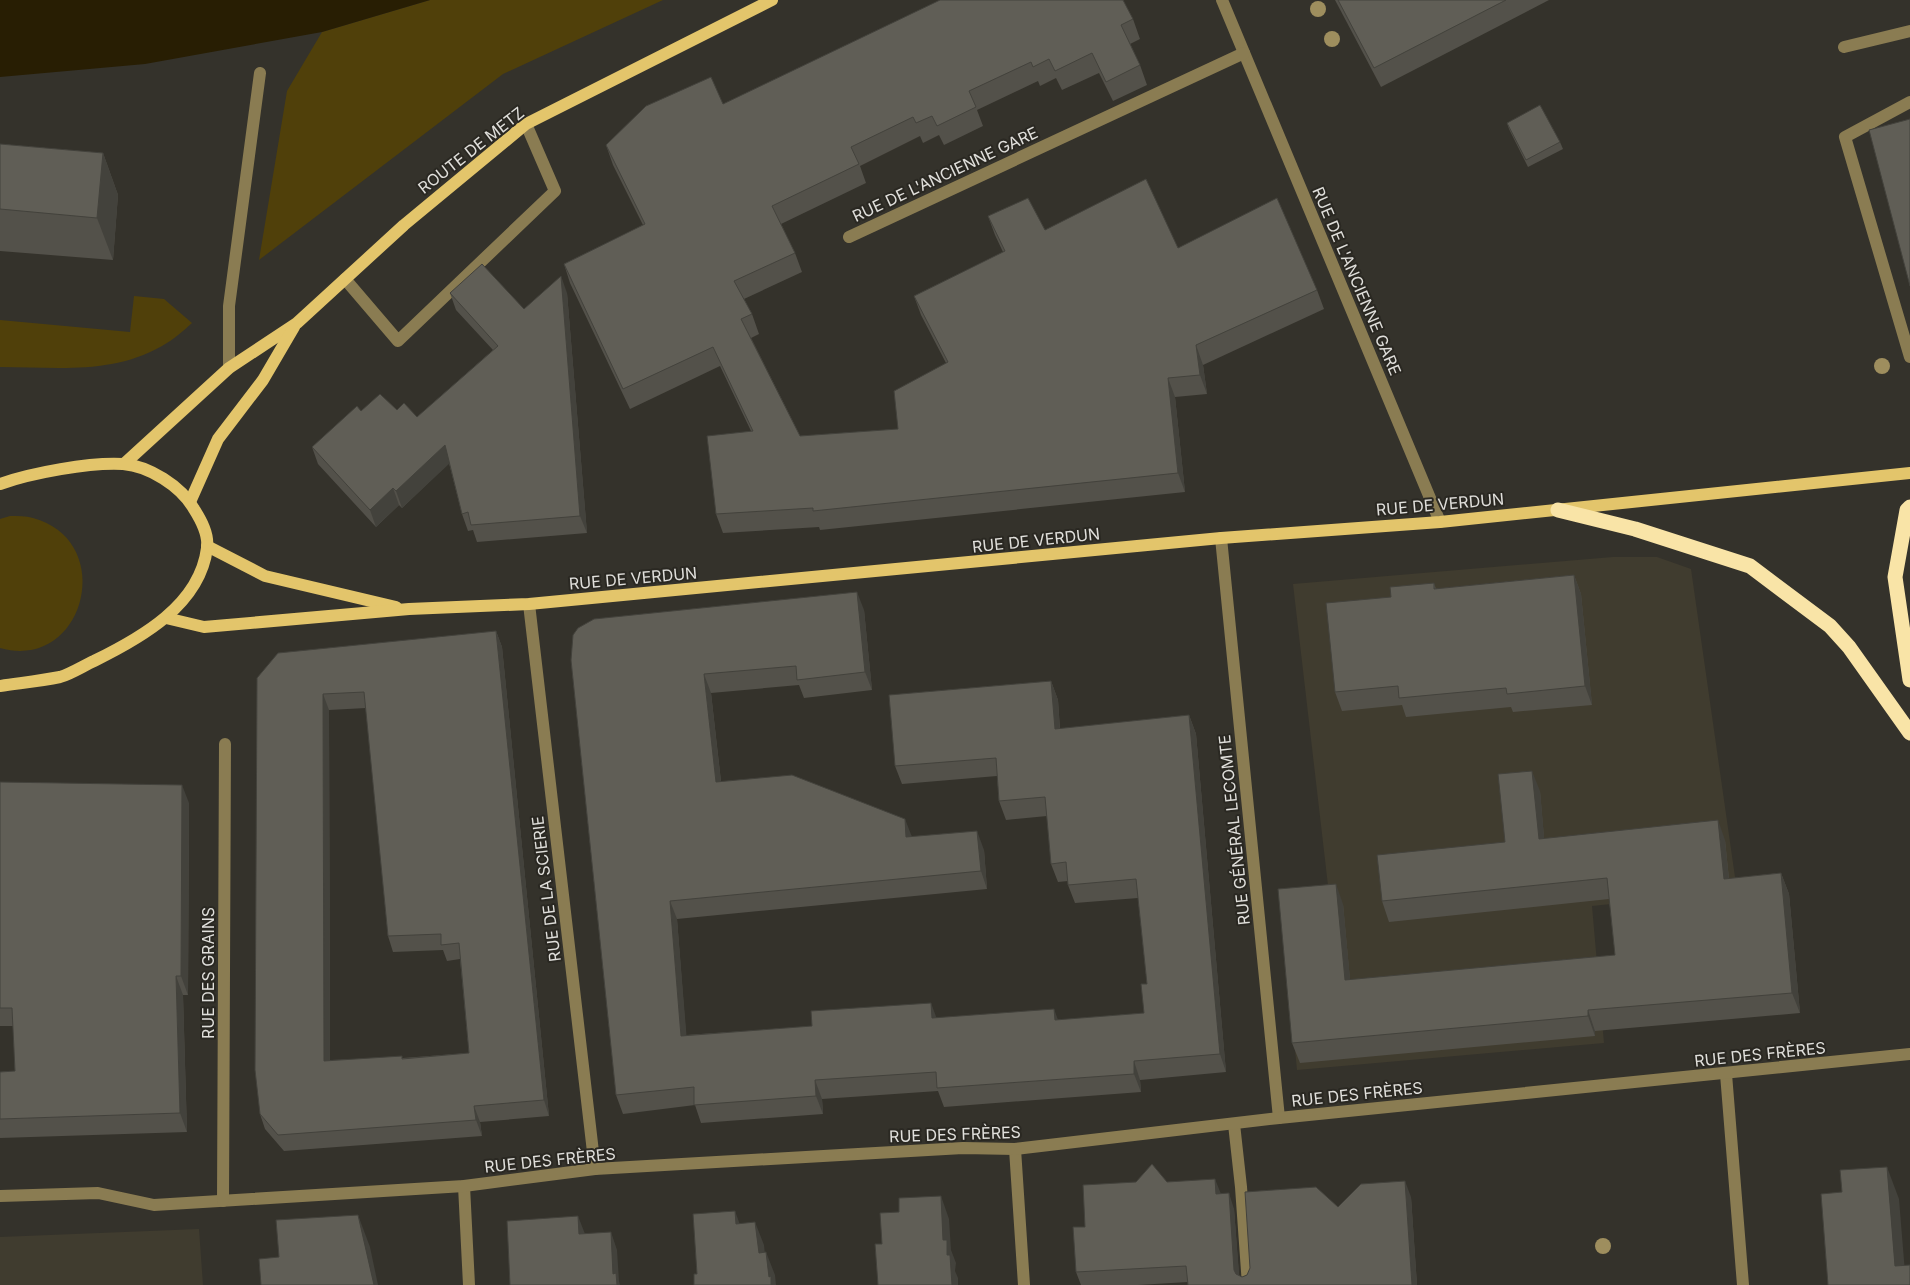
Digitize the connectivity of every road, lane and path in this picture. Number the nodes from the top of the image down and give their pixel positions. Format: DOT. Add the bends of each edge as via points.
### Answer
graph roads {
  1 [pos="772,0"];
  2 [pos="1222,0"];
  3 [pos="1910,31"];
  4 [pos="1844,47"];
  5 [pos="1244,53"];
  6 [pos="260,72"];
  7 [pos="1910,102"];
  8 [pos="526,124"];
  9 [pos="849,237"];
  10 [pos="345,279"];
  11 [pos="297,322"];
  12 [pos="1910,357"];
  13 [pos="229,368"];
  14 [pos="124,464"];
  15 [pos="1910,473"];
  16 [pos="0,484"];
  17 [pos="190,502"];
  18 [pos="1910,507"];
  19 [pos="1558,510"];
  20 [pos="1440,522"];
  21 [pos="1221,538"];
  22 [pos="207,546"];
  23 [pos="529,604"];
  24 [pos="409,609"];
  25 [pos="166,618"];
  26 [pos="1910,680"];
  27 [pos="0,686"];
  28 [pos="1910,733"];
  29 [pos="225,744"];
  30 [pos="1910,1054"];
  31 [pos="1726,1074"];
  32 [pos="1279,1118"];
  33 [pos="1234,1124"];
  34 [pos="1015,1149"];
  35 [pos="595,1169"];
  36 [pos="464,1186"];
  37 [pos="0,1196"];
  38 [pos="223,1201"];
  39 [pos="469,1285"];
  40 [pos="1024,1285"];
  41 [pos="1248,1285"];
  42 [pos="1743,1285"];
  1 -- 8 [label="main road, ROUTE DE METZ"];
  2 -- 5 [label="street, RUE DE L'ANCIENNE GARE"];
  3 -- 4 [label="street"];
  5 -- 9 [label="street, RUE DE L'ANCIENNE GARE"];
  5 -- 20 [label="street, RUE DE L'ANCIENNE GARE"];
  6 -- 13 [label="street" via="229,306"];
  7 -- 12 [label="street" via="1845,137"];
  8 -- 10 [label="main road, ROUTE DE METZ" via="404,225"];
  8 -- 10 [label="street" via="555,191 398,340"];
  10 -- 11 [label="main road, ROUTE DE METZ"];
  11 -- 13 [label="main road, ROUTE DE METZ"];
  11 -- 17 [label="main road, ROUTE DE METZ" via="262,380 218,439"];
  13 -- 14 [label="main road, ROUTE DE METZ"];
  14 -- 16 [label="main road" via="81,467"];
  14 -- 17 [label="main road" via="162,477"];
  15 -- 19 [label="main road, RUE DE VERDUN"];
  17 -- 22 [label="main road" via="204,525"];
  18 -- 26 [label="highway" via="1895,577"];
  19 -- 20 [label="main road, RUE DE VERDUN"];
  19 -- 28 [label="highway" via="1634,529 1750,566 1830,626 1849,647"];
  20 -- 21 [label="main road, RUE DE VERDUN"];
  21 -- 23 [label="main road, RUE DE VERDUN"];
  21 -- 32 [label="street, RUE GÉNÉRAL LECOMTE"];
  22 -- 24 [label="main road" via="265,576"];
  22 -- 25 [label="main road" via="200,573 186,596"];
  23 -- 24 [label="main road, RUE DE VERDUN"];
  23 -- 35 [label="street, RUE DE LA SCIERIE"];
  24 -- 25 [label="main road, RUE DE VERDUN" via="204,627"];
  25 -- 27 [label="main road" via="133,640 62,676"];
  29 -- 38 [label="street, RUE DES GRAINS"];
  30 -- 31 [label="street, RUE DES FRÈRES"];
  31 -- 32 [label="street, RUE DES FRÈRES"];
  31 -- 42 [label="street"];
  32 -- 33 [label="street, RUE DES FRÈRES"];
  33 -- 34 [label="street, RUE DES FRÈRES"];
  33 -- 41 [label="street"];
  34 -- 35 [label="street, RUE DES FRÈRES" via="963,1148"];
  34 -- 40 [label="street"];
  35 -- 36 [label="street, RUE DES FRÈRES"];
  36 -- 38 [label="street, RUE DES FRÈRES"];
  36 -- 39 [label="street"];
  37 -- 38 [label="street, RUE DES FRÈRES" via="98,1193 154,1204"];
}
